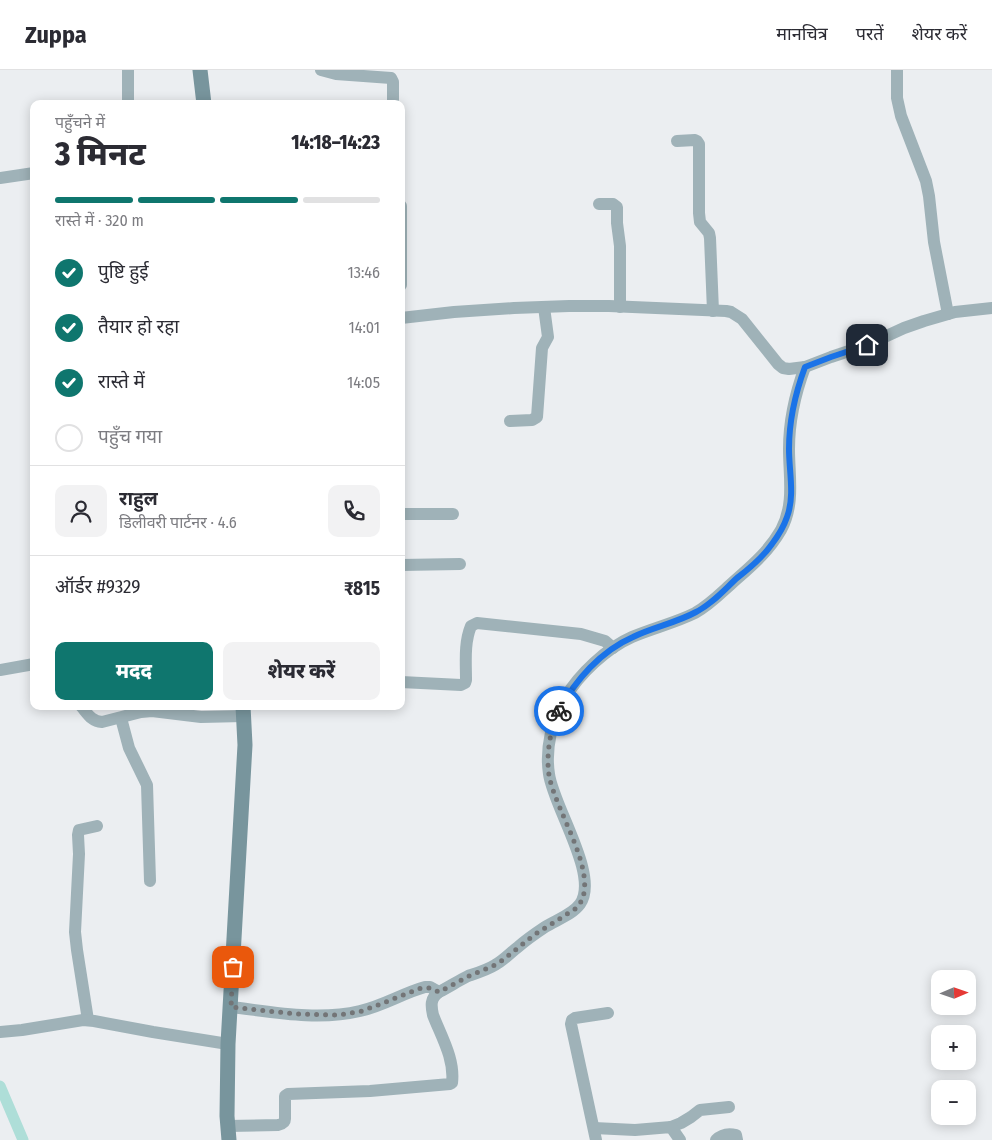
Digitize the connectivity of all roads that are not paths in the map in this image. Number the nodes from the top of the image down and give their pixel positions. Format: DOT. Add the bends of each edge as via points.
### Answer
graph roads {
  1 [pos="128,70"];
  2 [pos="200,70"];
  3 [pos="321,70"];
  4 [pos="897,70"];
  5 [pos="128,100"];
  6 [pos="204,100"];
  7 [pos="393,100"];
  8 [pos="677,141"];
  9 [pos="30,174"];
  10 [pos="0,178"];
  11 [pos="599,204"];
  12 [pos="544,307"];
  13 [pos="620,307"];
  14 [pos="992,308"];
  15 [pos="713,311"];
  16 [pos="948,314"];
  17 [pos="405,318"];
  18 [pos="796,368"];
  19 [pos="510,421"];
  20 [pos="405,514"];
  21 [pos="453,514"];
  22 [pos="460,564"];
  23 [pos="405,565"];
  24 [pos="613,648"];
  25 [pos="30,665"];
  26 [pos="0,670"];
  27 [pos="405,682"];
  28 [pos="85,710"];
  29 [pos="243,711"];
  30 [pos="121,718"];
  31 [pos="96,826"];
  32 [pos="150,881"];
  33 [pos="435,990"];
  34 [pos="231,1007"];
  35 [pos="608,1013"];
  36 [pos="88,1020"];
  37 [pos="0,1032"];
  38 [pos="228,1044"];
  39 [pos="729,1107"];
  40 [pos="671,1127"];
  41 [pos="229,1133"];
  42 [pos="595,1134"];
  43 [pos="680,1140"];
  44 [pos="716,1140"];
  45 [pos="737,1140"];
  1 -- 5 [label="street"];
  2 -- 6 [label="main road"];
  3 -- 7 [label="street" via="391,78"];
  4 -- 16 [label="street" via="897,98 926,181"];
  8 -- 15 [label="street" via="695,140 699,144 699,213 700,222 710,238"];
  9 -- 10 [label="street"];
  11 -- 13 [label="street" via="617,207"];
  12 -- 13 [label="street"];
  12 -- 17 [label="street"];
  12 -- 19 [label="street" via="548,338 542,348 536,417"];
  13 -- 15 [label="street"];
  14 -- 16 [label="street"];
  15 -- 18 [label="street" via="731,312 742,319 778,364 784,368"];
  16 -- 18 [label="street"];
  18 -- 24 [label="street" via="789,448 790,504 772,545 708,605"];
  20 -- 21 [label="street"];
  22 -- 23 [label="street"];
  24 -- 27 [label="street" via="605,641 581,634 476,623 471,626 467,637 466,682 463,685"];
  24 -- 33 [label="street" via="580,678 566,697 556,715 548,754 553,790 583,867 584,896 580,904 493,966"];
  25 -- 26 [label="street"];
  28 -- 30 [label="street" via="96,722"];
  29 -- 30 [label="street" via="201,717 152,711"];
  29 -- 34 [label="main road" via="245,745"];
  30 -- 32 [label="street" via="129,748 147,785"];
  31 -- 36 [label="street" via="79,830 78,835 75,932"];
  33 -- 34 [label="street" via="421,988 362,1011 339,1015"];
  33 -- 41 [label="street" via="432,1009 450,1062 450,1084 288,1094 285,1096 283,1124"];
  34 -- 38 [label="main road"];
  35 -- 42 [label="street" via="575,1018 570,1024"];
  36 -- 37 [label="street"];
  36 -- 38 [label="street"];
  38 -- 41 [label="main road"];
  39 -- 40 [label="street" via="700,1110"];
  40 -- 42 [label="street"];
  40 -- 43 [label="street"];
  44 -- 45 [label="street" via="730,1134 736,1135"];
}
